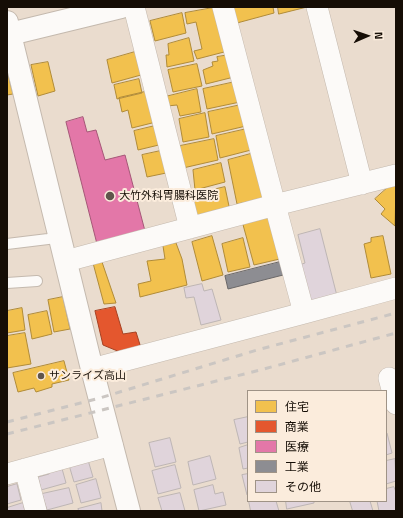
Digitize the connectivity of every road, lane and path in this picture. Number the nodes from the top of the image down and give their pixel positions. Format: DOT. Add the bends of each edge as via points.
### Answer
graph roads {
  1 [pos="121,7"];
  2 [pos="134,7"];
  3 [pos="224,7"];
  4 [pos="317,7"];
  5 [pos="8,28"];
  6 [pos="396,176"];
  7 [pos="362,184"];
  8 [pos="275,205"];
  9 [pos="190,228"];
  10 [pos="59,237"];
  11 [pos="7,244"];
  12 [pos="66,261"];
  13 [pos="37,281"];
  14 [pos="7,283"];
  15 [pos="396,288"];
  16 [pos="304,313"];
  17 [pos="92,369"];
  18 [pos="389,378"];
  19 [pos="396,404"];
  20 [pos="112,445"];
  21 [pos="16,472"];
  22 [pos="36,511"];
  23 [pos="129,511"];
  1 -- 5 [label="street"];
  2 -- 9 [label="street"];
  3 -- 8 [label="street"];
  4 -- 7 [label="street"];
  5 -- 10 [label="street"];
  6 -- 7 [label="street"];
  7 -- 8 [label="street"];
  8 -- 9 [label="street"];
  8 -- 16 [label="street"];
  9 -- 12 [label="street"];
  10 -- 11 [label="lane"];
  10 -- 12 [label="street"];
  12 -- 17 [label="street"];
  13 -- 14 [label="lane"];
  15 -- 16 [label="street"];
  16 -- 17 [label="street"];
  17 -- 20 [label="street"];
  18 -- 19 [label="street"];
  20 -- 21 [label="street"];
  20 -- 23 [label="street"];
  21 -- 22 [label="street"];
}
